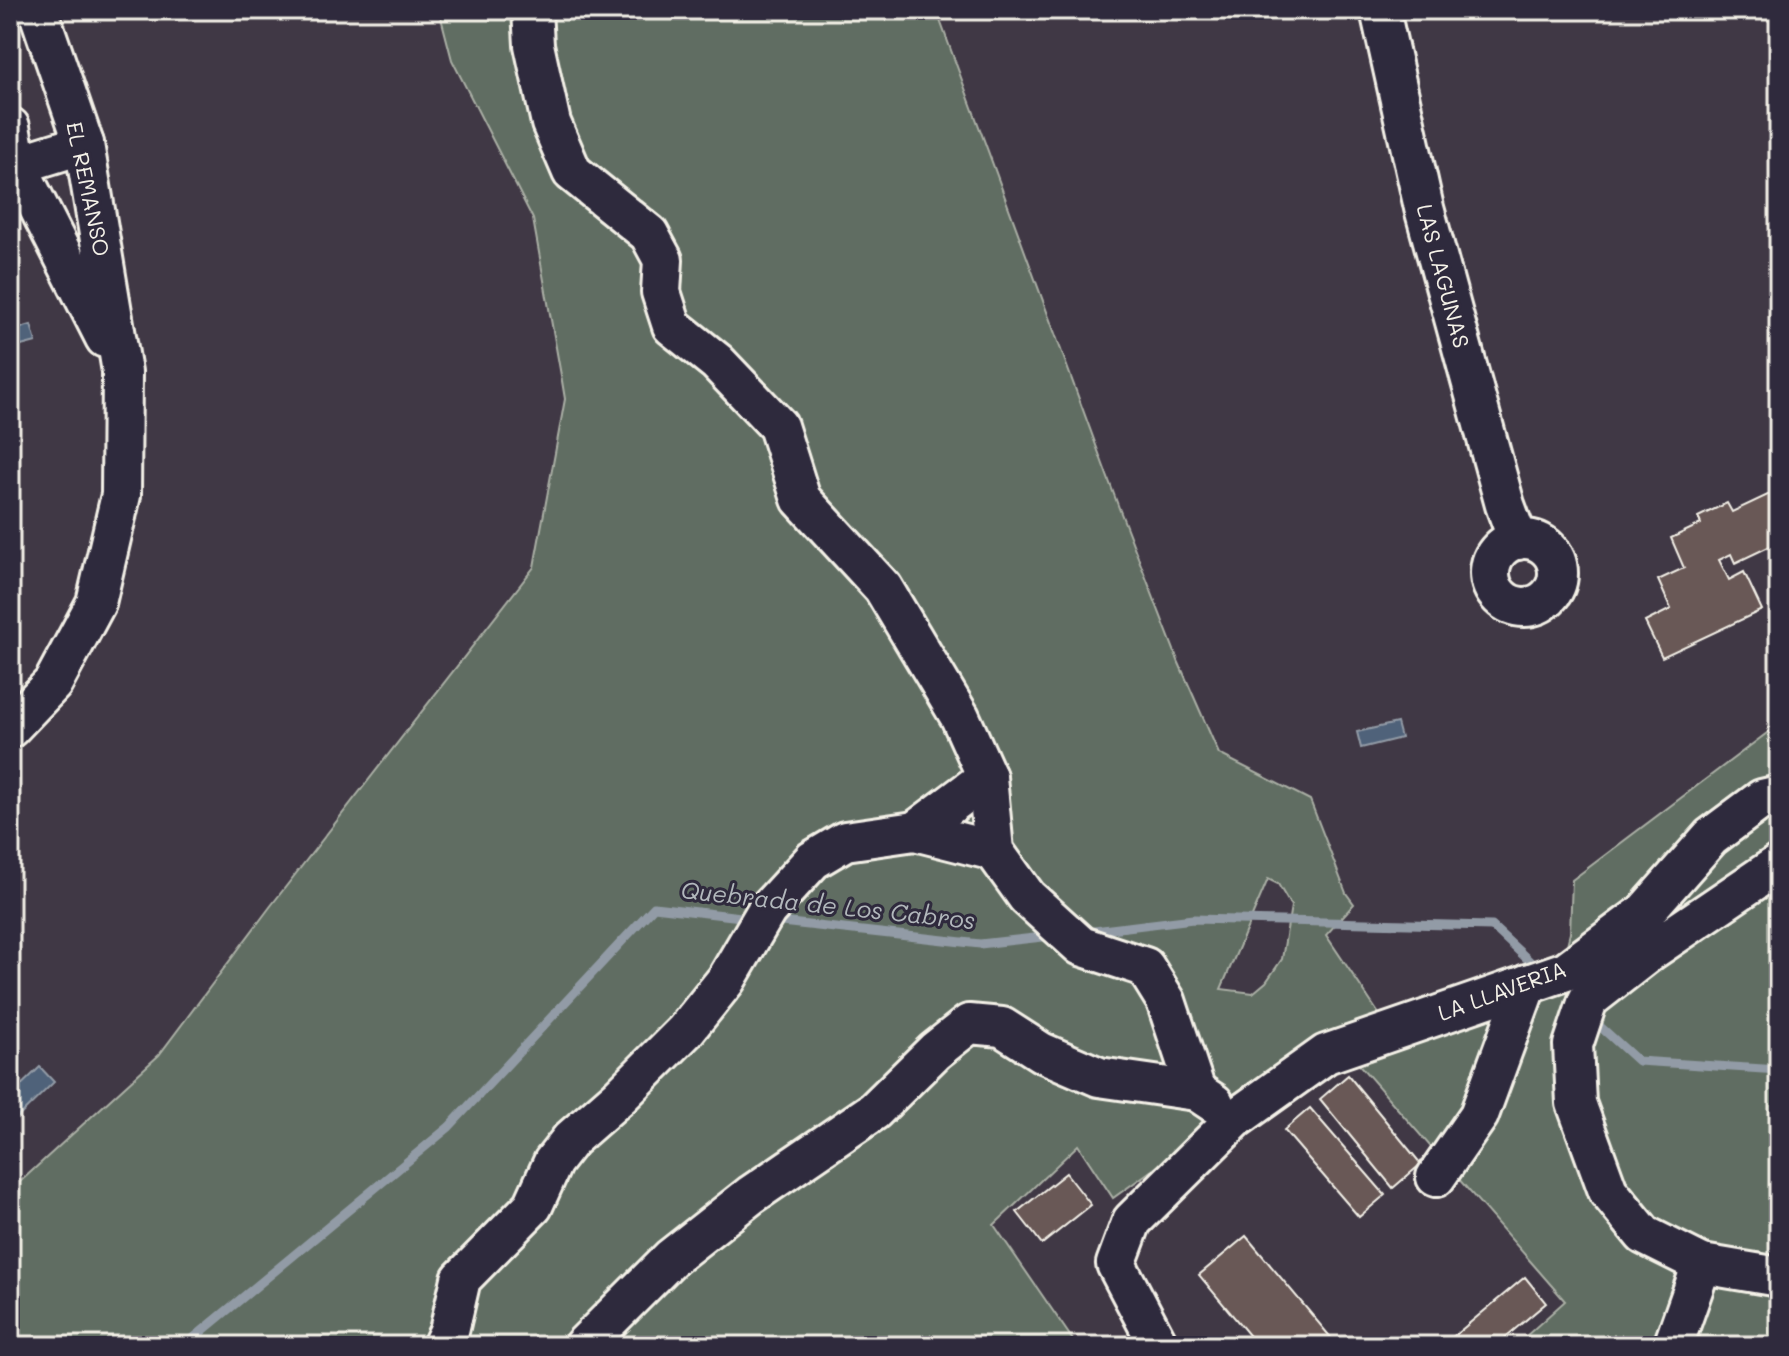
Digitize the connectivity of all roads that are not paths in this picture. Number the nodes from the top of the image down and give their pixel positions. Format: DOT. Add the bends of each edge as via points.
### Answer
graph roads {
  1 [pos="38,10"];
  2 [pos="532,10"];
  3 [pos="1380,10"];
  4 [pos="10,127"];
  5 [pos="84,144"];
  6 [pos="13,166"];
  7 [pos="122,372"];
  8 [pos="1518,540"];
  9 [pos="10,728"];
  10 [pos="987,777"];
  11 [pos="1779,795"];
  12 [pos="915,831"];
  13 [pos="994,851"];
  14 [pos="1779,864"];
  15 [pos="1527,984"];
  16 [pos="1196,1091"];
  17 [pos="1235,1119"];
  18 [pos="1436,1177"];
  19 [pos="1702,1264"];
  20 [pos="1779,1277"];
  21 [pos="442,1346"];
  22 [pos="583,1346"];
  23 [pos="1159,1346"];
  24 [pos="1673,1346"];
  1 -- 5 [label="street, EL REMANSO"];
  2 -- 10 [label="street" via="551,123 572,172 649,234 663,260 661,292 672,326 717,362 778,426 801,499 883,588 960,717"];
  3 -- 8 [label="street, LAS LAGUNAS" via="1424,208"];
  4 -- 6 [label="street, EL REMANSO"];
  5 -- 6 [label="street"];
  5 -- 7 [label="street, EL REMANSO"];
  6 -- 7 [label="street, EL REMANSO"];
  7 -- 9 [label="street, EL REMANSO" via="121,495 96,603 53,683"];
  10 -- 12 [label="street"];
  10 -- 13 [label="street"];
  11 -- 15 [label="street, LA LLAVERIA" via="1762,799 1711,837 1643,914 1566,971"];
  12 -- 13 [label="street"];
  12 -- 21 [label="street" via="845,841 813,860 767,910 726,980 685,1031 571,1139 553,1162 533,1206 461,1279"];
  13 -- 16 [label="street" via="1027,897 1081,946 1145,967 1166,1001"];
  14 -- 19 [label="street" via="1588,1000 1573,1045 1576,1103 1608,1191 1644,1235"];
  15 -- 17 [label="street, LA LLAVERIA" via="1326,1054"];
  15 -- 18 [label="street" via="1479,1115"];
  16 -- 17 [label="street"];
  16 -- 22 [label="street" via="1099,1077 1041,1052 1002,1027 969,1024 874,1111 751,1195 671,1258"];
  17 -- 23 [label="street, LA LLAVERIA" via="1132,1221 1116,1264"];
  19 -- 20 [label="street"];
  19 -- 24 [label="street"];
}
